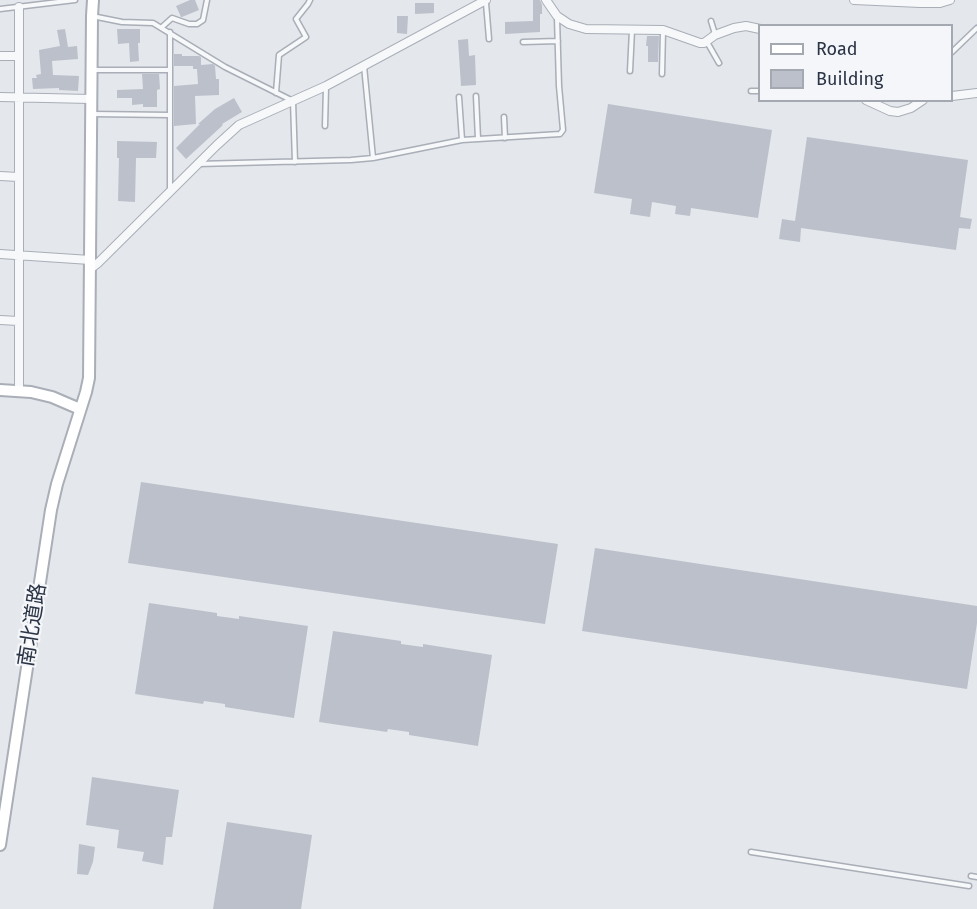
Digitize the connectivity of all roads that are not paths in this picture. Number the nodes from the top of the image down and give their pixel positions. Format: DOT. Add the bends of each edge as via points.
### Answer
graph roads {
  1 [pos="75,0"];
  2 [pos="93,0"];
  3 [pos="207,0"];
  4 [pos="310,0"];
  5 [pos="546,0"];
  6 [pos="854,0"];
  7 [pos="950,0"];
  8 [pos="485,1"];
  9 [pos="19,7"];
  10 [pos="0,9"];
  11 [pos="92,16"];
  12 [pos="557,16"];
  13 [pos="711,21"];
  14 [pos="162,27"];
  15 [pos="977,28"];
  16 [pos="632,29"];
  17 [pos="758,29"];
  18 [pos="663,30"];
  19 [pos="170,32"];
  20 [pos="715,35"];
  21 [pos="489,39"];
  22 [pos="558,41"];
  23 [pos="523,42"];
  24 [pos="707,42"];
  25 [pos="953,50"];
  26 [pos="0,56"];
  27 [pos="19,56"];
  28 [pos="719,63"];
  29 [pos="364,66"];
  30 [pos="91,70"];
  31 [pos="169,70"];
  32 [pos="630,71"];
  33 [pos="662,74"];
  34 [pos="326,86"];
  35 [pos="751,91"];
  36 [pos="758,91"];
  37 [pos="276,93"];
  38 [pos="977,93"];
  39 [pos="476,96"];
  40 [pos="953,96"];
  41 [pos="0,97"];
  42 [pos="459,97"];
  43 [pos="19,98"];
  44 [pos="91,99"];
  45 [pos="293,101"];
  46 [pos="870,102"];
  47 [pos="920,102"];
  48 [pos="91,114"];
  49 [pos="170,115"];
  50 [pos="504,117"];
  51 [pos="325,126"];
  52 [pos="505,138"];
  53 [pos="478,139"];
  54 [pos="462,140"];
  55 [pos="373,158"];
  56 [pos="295,162"];
  57 [pos="198,164"];
  58 [pos="0,176"];
  59 [pos="18,177"];
  60 [pos="170,190"];
  61 [pos="0,254"];
  62 [pos="18,255"];
  63 [pos="90,264"];
  64 [pos="0,320"];
  65 [pos="18,321"];
  66 [pos="0,390"];
  67 [pos="19,391"];
  68 [pos="80,409"];
  69 [pos="0,845"];
  70 [pos="751,852"];
  71 [pos="971,876"];
  72 [pos="977,877"];
  73 [pos="969,886"];
  1 -- 9 [label="lane"];
  2 -- 11 [label="street, 南北道路"];
  3 -- 14 [label="lane" via="202,20 197,24 172,18"];
  4 -- 37 [label="lane" via="296,20 306,38 279,55"];
  5 -- 12 [label="street"];
  6 -- 7 [label="street"];
  8 -- 21 [label="lane"];
  8 -- 29 [label="street"];
  9 -- 10 [label="lane"];
  9 -- 27 [label="street"];
  11 -- 14 [label="lane"];
  11 -- 30 [label="street, 南北道路"];
  12 -- 16 [label="street" via="585,29"];
  12 -- 22 [label="lane"];
  13 -- 20 [label="lane"];
  14 -- 19 [label="lane"];
  15 -- 25 [label="lane"];
  16 -- 18 [label="street"];
  16 -- 32 [label="lane"];
  17 -- 20 [label="street" via="746,26"];
  18 -- 24 [label="street"];
  18 -- 33 [label="lane"];
  19 -- 31 [label="lane"];
  19 -- 37 [label="lane"];
  20 -- 24 [label="street"];
  22 -- 23 [label="lane"];
  22 -- 52 [label="lane" via="563,130 560,134"];
  24 -- 28 [label="lane"];
  26 -- 27 [label="street"];
  27 -- 43 [label="street"];
  29 -- 34 [label="street"];
  29 -- 55 [label="lane"];
  30 -- 31 [label="lane"];
  30 -- 44 [label="street, 南北道路"];
  31 -- 49 [label="lane"];
  34 -- 45 [label="street"];
  34 -- 51 [label="lane"];
  35 -- 36 [label="lane"];
  37 -- 45 [label="lane"];
  38 -- 40 [label="street"];
  39 -- 53 [label="lane"];
  41 -- 43 [label="street"];
  42 -- 54 [label="lane"];
  43 -- 44 [label="street"];
  43 -- 59 [label="street"];
  44 -- 48 [label="street, 南北道路"];
  45 -- 56 [label="lane"];
  45 -- 57 [label="street" via="239,125"];
  46 -- 47 [label="street" via="898,112"];
  48 -- 49 [label="lane"];
  48 -- 63 [label="street, 南北道路"];
  49 -- 60 [label="lane"];
  50 -- 52 [label="lane"];
  52 -- 53 [label="lane"];
  53 -- 54 [label="lane"];
  54 -- 55 [label="lane"];
  55 -- 56 [label="lane"];
  56 -- 57 [label="lane"];
  57 -- 60 [label="street"];
  58 -- 59 [label="street"];
  59 -- 62 [label="street"];
  60 -- 63 [label="street" via="98,263"];
  61 -- 62 [label="street"];
  62 -- 63 [label="street"];
  62 -- 65 [label="street"];
  63 -- 68 [label="street, 南北道路" via="89,378"];
  64 -- 65 [label="street"];
  65 -- 67 [label="street"];
  66 -- 67 [label="street"];
  67 -- 68 [label="street" via="52,396"];
  68 -- 69 [label="street, 南北道路" via="52,504"];
  70 -- 73 [label="lane"];
  71 -- 72 [label="lane"];
}
